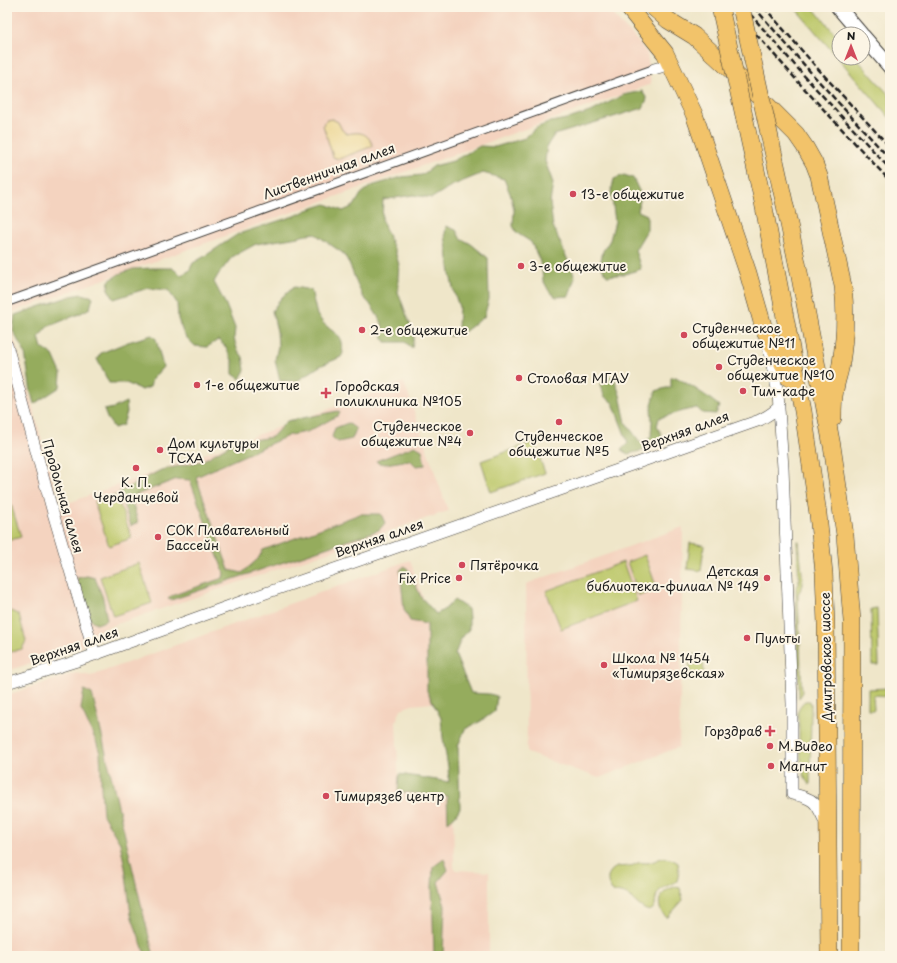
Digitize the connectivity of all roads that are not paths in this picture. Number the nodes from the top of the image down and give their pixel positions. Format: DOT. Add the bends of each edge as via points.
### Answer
graph roads {
  1 [pos="628,7"];
  2 [pos="653,7"];
  3 [pos="720,7"];
  4 [pos="741,7"];
  5 [pos="838,7"];
  6 [pos="854,26"];
  7 [pos="871,45"];
  8 [pos="875,50"];
  9 [pos="890,58"];
  10 [pos="890,67"];
  11 [pos="658,68"];
  12 [pos="7,302"];
  13 [pos="764,329"];
  14 [pos="7,345"];
  15 [pos="779,406"];
  16 [pos="803,411"];
  17 [pos="760,420"];
  18 [pos="780,425"];
  19 [pos="832,446"];
  20 [pos="94,655"];
  21 [pos="7,683"];
  22 [pos="827,828"];
  23 [pos="829,956"];
  24 [pos="851,956"];
  1 -- 13 [label="main road" via="665,53 694,114 748,273"];
  2 -- 19 [label="main road" via="694,36 747,85 796,134 814,163 845,303 841,364 835,389"];
  3 -- 16 [label="main road, Дмитровское шоссе, bridge" via="763,202"];
  4 -- 19 [label="main road, bridge" via="786,210"];
  5 -- 6 [label="street"];
  7 -- 8 [label="street"];
  8 -- 9 [label="street"];
  8 -- 10 [label="street"];
  11 -- 12 [label="street, Лиственничная аллея"];
  13 -- 15 [label="street"];
  13 -- 16 [label="main road" via="780,357"];
  14 -- 20 [label="street, Продольная аллея"];
  15 -- 17 [label="street, Верхняя аллея"];
  15 -- 18 [label="street"];
  16 -- 22 [label="main road, Дмитровское шоссе" via="824,573"];
  17 -- 18 [label="street" via="769,419"];
  17 -- 20 [label="street, Верхняя аллея"];
  18 -- 22 [label="street" via="792,704 792,794 812,800 819,808"];
  19 -- 24 [label="main road, Дмитровское шоссе" via="845,535 852,621"];
  20 -- 21 [label="street, Верхняя аллея"];
  22 -- 23 [label="main road, Дмитровское шоссе"];
}
